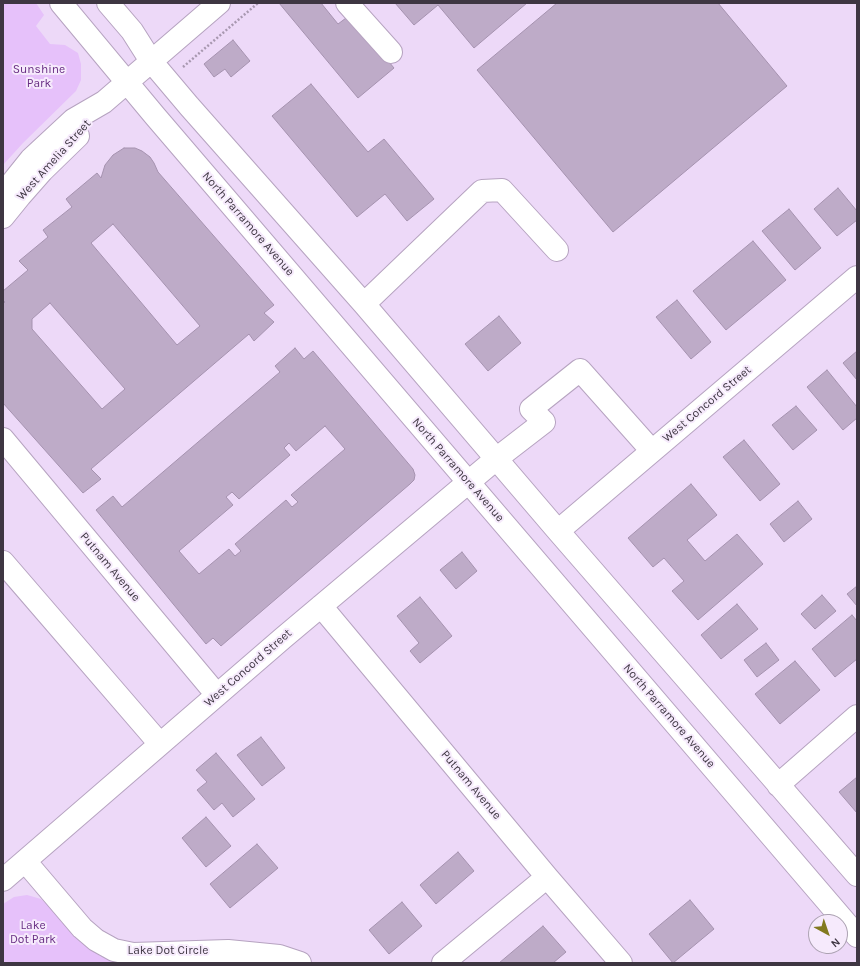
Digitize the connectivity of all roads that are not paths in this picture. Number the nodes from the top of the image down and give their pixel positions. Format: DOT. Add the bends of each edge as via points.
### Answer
graph roads {
  1 [pos="61,3"];
  2 [pos="108,3"];
  3 [pos="219,3"];
  4 [pos="347,3"];
  5 [pos="392,52"];
  6 [pos="151,61"];
  7 [pos="127,82"];
  8 [pos="104,102"];
  9 [pos="3,194"];
  10 [pos="3,217"];
  11 [pos="557,250"];
  12 [pos="857,277"];
  13 [pos="364,304"];
  14 [pos="3,439"];
  15 [pos="652,451"];
  16 [pos="496,459"];
  17 [pos="468,482"];
  18 [pos="558,531"];
  19 [pos="3,562"];
  20 [pos="321,606"];
  21 [pos="217,695"];
  22 [pos="857,716"];
  23 [pos="160,744"];
  24 [pos="778,785"];
  25 [pos="25,861"];
  26 [pos="857,875"];
  27 [pos="547,877"];
  28 [pos="3,880"];
  29 [pos="857,936"];
  30 [pos="300,963"];
  31 [pos="443,963"];
  32 [pos="621,963"];
  1 -- 7 [label="street, North Parramore Avenue"];
  2 -- 6 [label="street" via="132,31"];
  3 -- 6 [label="street, West Amelia Street"];
  4 -- 5 [label="street"];
  6 -- 7 [label="street, West Amelia Street"];
  6 -- 13 [label="street"];
  7 -- 8 [label="street, West Amelia Street"];
  7 -- 17 [label="street, North Parramore Avenue"];
  8 -- 9 [label="street, West Amelia Street" via="73,120 31,160"];
  8 -- 10 [label="street, West Amelia Street" via="82,131 42,171"];
  11 -- 13 [label="street" via="502,190 482,191"];
  12 -- 15 [label="street, West Concord Street"];
  13 -- 16 [label="street"];
  14 -- 21 [label="street, Putnam Avenue"];
  15 -- 16 [label="street, West Concord Street" via="580,370 531,409 544,422"];
  15 -- 18 [label="street, West Concord Street"];
  16 -- 17 [label="street, West Concord Street"];
  16 -- 18 [label="street"];
  17 -- 20 [label="street, West Concord Street"];
  17 -- 29 [label="street, North Parramore Avenue"];
  18 -- 24 [label="street"];
  19 -- 23 [label="street"];
  20 -- 21 [label="street, West Concord Street"];
  20 -- 27 [label="street, Putnam Avenue"];
  21 -- 23 [label="street, West Concord Street"];
  22 -- 24 [label="street"];
  23 -- 25 [label="street, West Concord Street"];
  24 -- 26 [label="street"];
  25 -- 28 [label="street, West Concord Street"];
  25 -- 30 [label="street, Lake Dot Circle" via="82,928 114,950 133,954 228,951 279,956"];
  27 -- 31 [label="street"];
  27 -- 32 [label="street, Putnam Avenue"];
}
